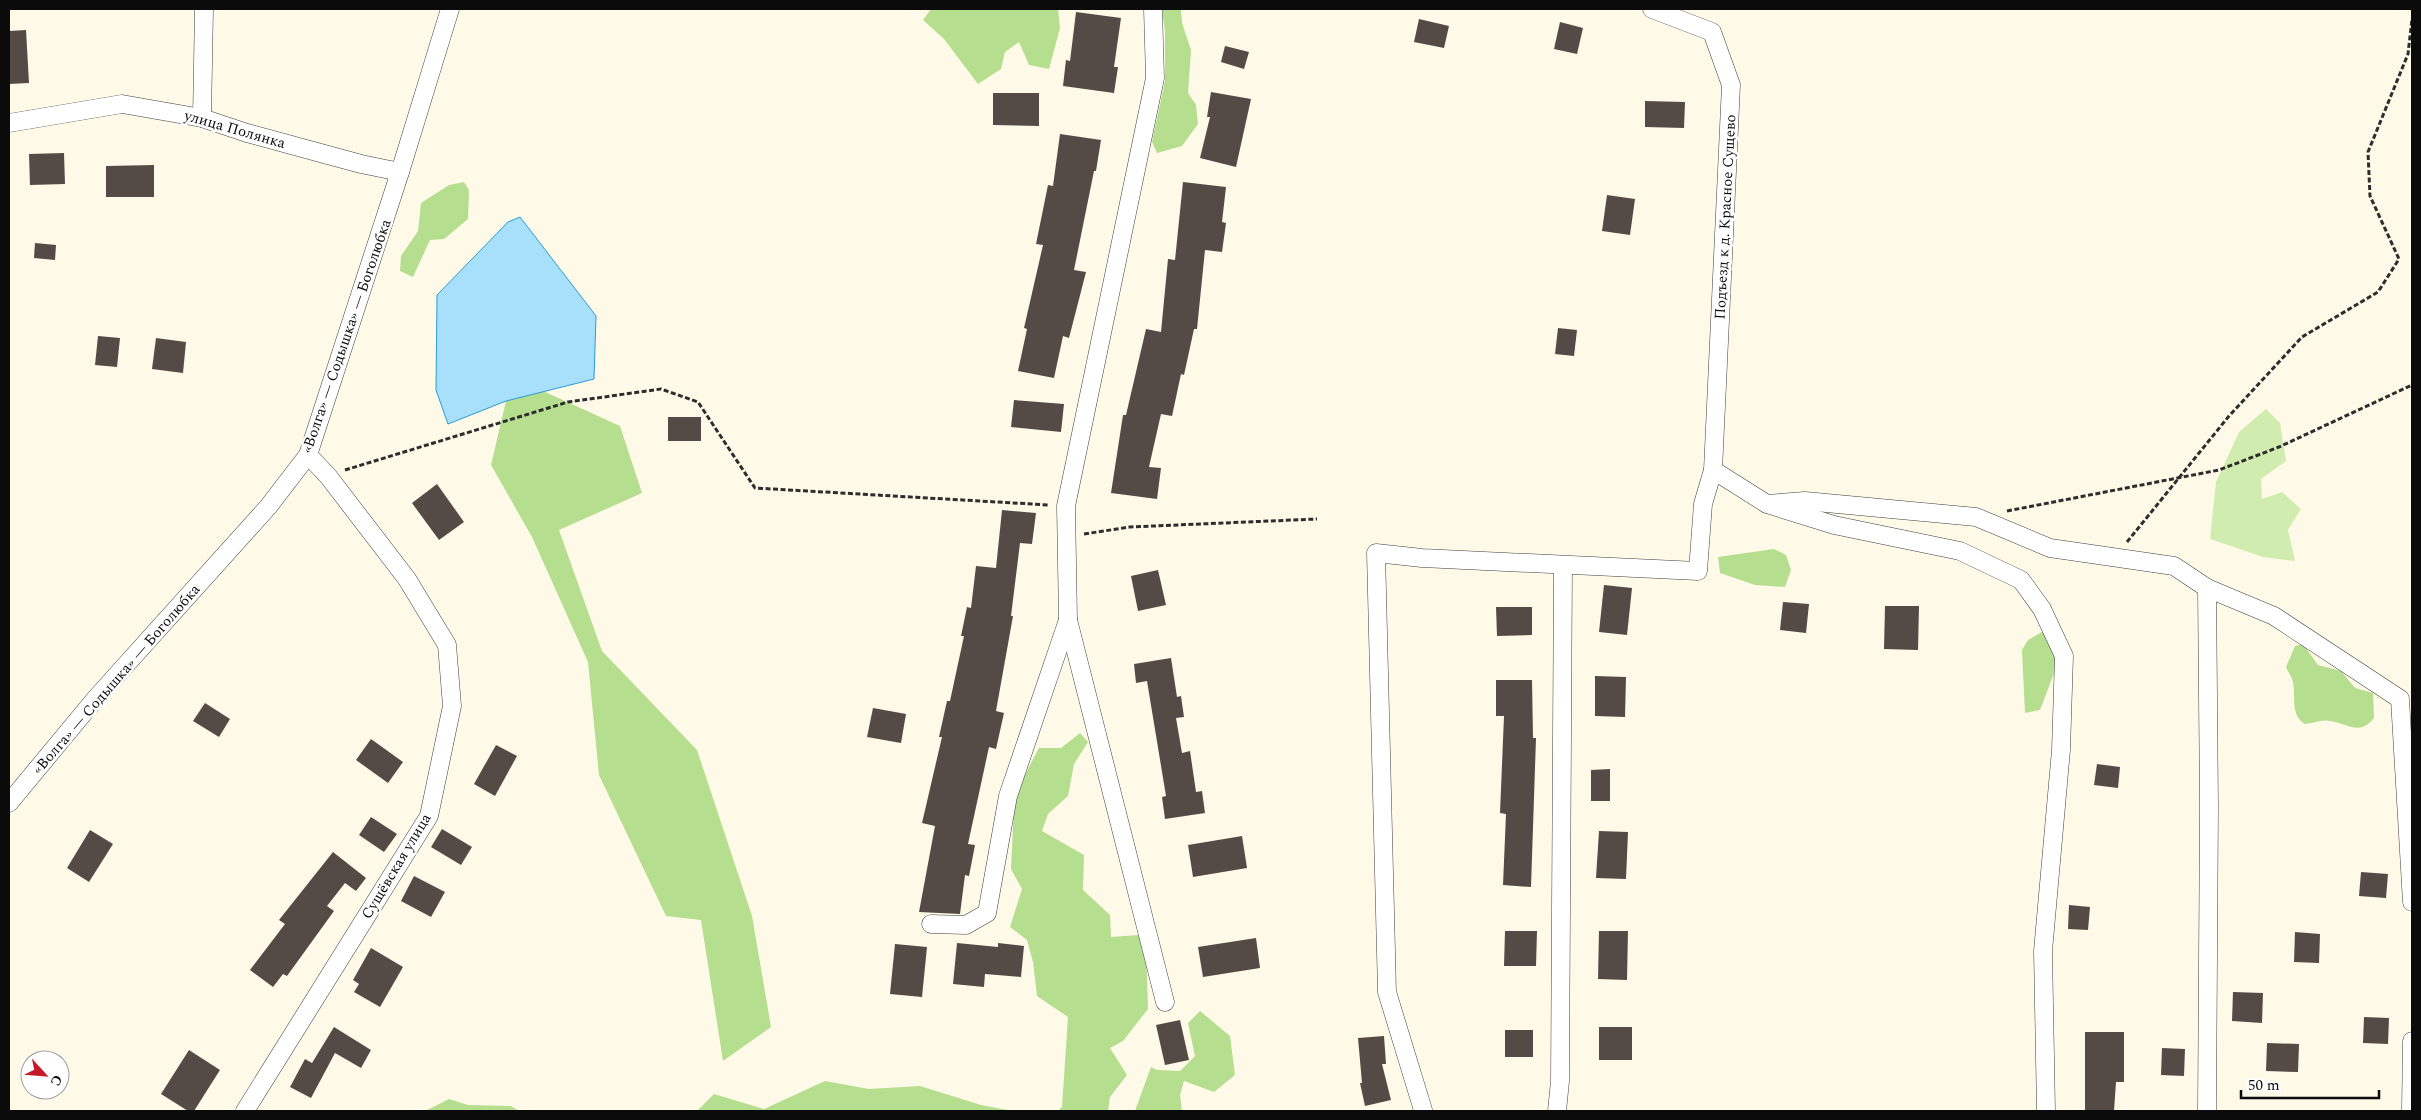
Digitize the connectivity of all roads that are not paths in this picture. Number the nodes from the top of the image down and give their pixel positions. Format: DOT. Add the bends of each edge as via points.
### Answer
graph roads {
  1 [pos="204,9"];
  2 [pos="450,9"];
  3 [pos="1153,9"];
  4 [pos="1652,9"];
  5 [pos="202,118"];
  6 [pos="9,123"];
  7 [pos="400,172"];
  8 [pos="308,455"];
  9 [pos="1713,470"];
  10 [pos="1767,504"];
  11 [pos="1563,565"];
  12 [pos="2207,588"];
  13 [pos="1068,620"];
  14 [pos="9,803"];
  15 [pos="2412,902"];
  16 [pos="932,924"];
  17 [pos="1165,1002"];
  18 [pos="2412,1040"];
  19 [pos="1423,1110"];
  20 [pos="245,1111"];
  21 [pos="1557,1111"];
  22 [pos="2046,1111"];
  23 [pos="2207,1111"];
  24 [pos="2411,1111"];
  1 -- 5 [label="street"];
  2 -- 7 [label="street, «Волга» — Содышка» — Боголюбка"];
  3 -- 13 [label="street" via="1155,78 1066,514"];
  4 -- 9 [label="street, Подъезд к д. Красное Сущево" via="1712,32 1731,84"];
  5 -- 6 [label="street, улица Полянка" via="122,104"];
  5 -- 7 [label="street, улица Полянка" via="342,159"];
  7 -- 8 [label="street, «Волга» — Содышка» — Боголюбка"];
  8 -- 14 [label="street, «Волга» — Содышка» — Боголюбка" via="268,508 96,698"];
  8 -- 20 [label="street, Сущёвская улица" via="328,476 407,580 447,645 452,706 429,816"];
  9 -- 10 [label="street"];
  9 -- 11 [label="street, Подъезд к д. Красное Сущево" via="1703,504 1698,571"];
  10 -- 12 [label="street" via="1804,500 1976,517 2050,548 2174,566"];
  10 -- 22 [label="street" via="1834,525 1960,551 2021,580 2042,609 2064,656 2061,750 2043,951"];
  11 -- 19 [label="street" via="1376,553 1387,992"];
  11 -- 21 [label="street" via="1560,1081"];
  12 -- 15 [label="street" via="2274,616 2400,699"];
  12 -- 23 [label="street"];
  13 -- 16 [label="street" via="1008,796 987,913 966,925"];
  13 -- 17 [label="street"];
  18 -- 24 [label="street"];
}
